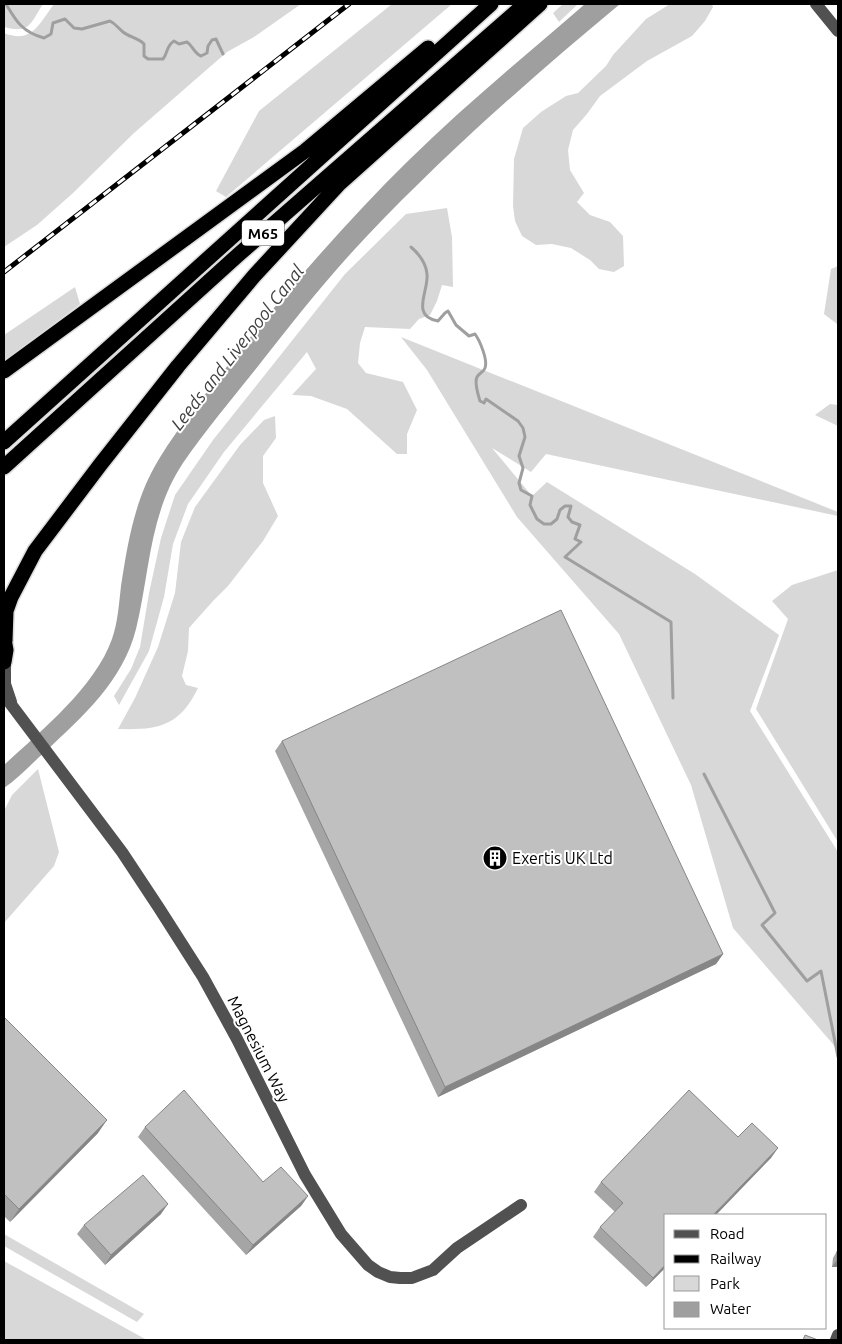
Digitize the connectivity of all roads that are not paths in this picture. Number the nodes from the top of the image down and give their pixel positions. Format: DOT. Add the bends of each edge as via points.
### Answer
graph roads {
  1 [pos="480,4"];
  2 [pos="491,4"];
  3 [pos="525,4"];
  4 [pos="540,4"];
  5 [pos="816,4"];
  6 [pos="838,31"];
  7 [pos="4,371"];
  8 [pos="4,442"];
  9 [pos="4,467"];
  10 [pos="4,640"];
  11 [pos="4,661"];
  12 [pos="8,699"];
  13 [pos="520,1205"];
  14 [pos="838,1335"];
  15 [pos="836,1340"];
  1 -- 7 [label="highway" via="305,151"];
  2 -- 8 [label="highway, M65"];
  3 -- 9 [label="highway, M65" via="253,242"];
  4 -- 10 [label="highway" via="339,184 254,276 178,366 35,551 6,611"];
  5 -- 6 [label="street"];
  10 -- 11 [label="highway"];
  11 -- 12 [label="street, Magnesium Way"];
  12 -- 13 [label="street, Magnesium Way" via="160,908 203,977 306,1178 341,1234 368,1265 390,1277 400,1278 412,1278 433,1270 457,1248"];
  14 -- 15 [label="street"];
}
